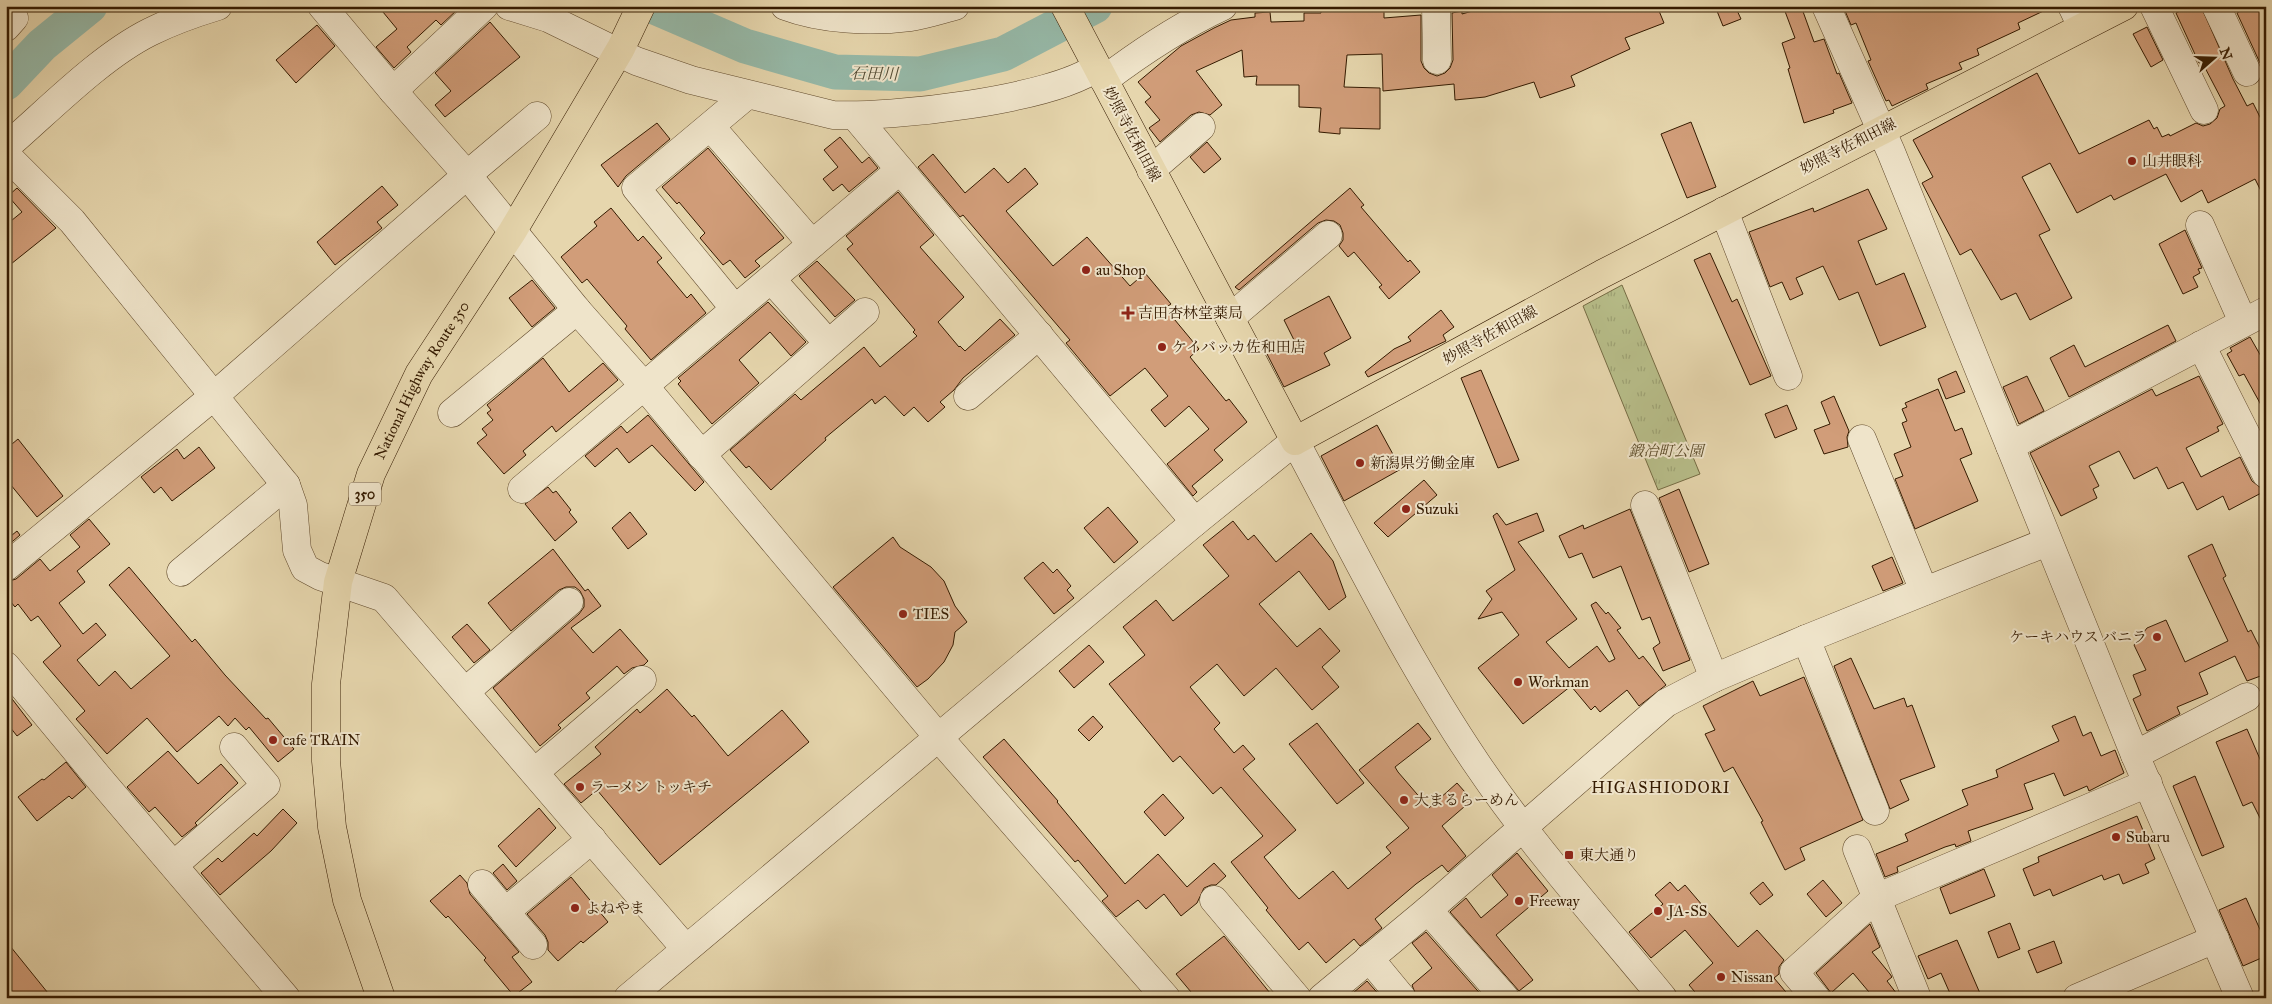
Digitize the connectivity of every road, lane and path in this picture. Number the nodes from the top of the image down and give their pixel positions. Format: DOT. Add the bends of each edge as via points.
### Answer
graph roads {
  1 [pos="218,6"];
  2 [pos="322,6"];
  3 [pos="484,6"];
  4 [pos="510,6"];
  5 [pos="641,6"];
  6 [pos="785,6"];
  7 [pos="955,6"];
  8 [pos="1065,6"];
  9 [pos="1223,6"];
  10 [pos="1436,6"];
  11 [pos="1826,6"];
  12 [pos="2124,6"];
  13 [pos="2154,6"];
  14 [pos="2216,6"];
  15 [pos="2077,17"];
  16 [pos="620,50"];
  17 [pos="1437,60"];
  18 [pos="1098,69"];
  19 [pos="2247,72"];
  20 [pos="392,91"];
  21 [pos="747,95"];
  22 [pos="2204,110"];
  23 [pos="537,116"];
  24 [pos="855,116"];
  25 [pos="711,127"];
  26 [pos="1201,127"];
  27 [pos="1881,130"];
  28 [pos="6,147"];
  29 [pos="6,155"];
  30 [pos="900,170"];
  31 [pos="1151,170"];
  32 [pos="467,175"];
  33 [pos="1724,211"];
  34 [pos="2200,225"];
  35 [pos="512,232"];
  36 [pos="1328,235"];
  37 [pos="812,244"];
  38 [pos="771,279"];
  39 [pos="736,308"];
  40 [pos="576,310"];
  41 [pos="865,312"];
  42 [pos="1230,318"];
  43 [pos="2258,320"];
  44 [pos="1038,336"];
  45 [pos="828,343"];
  46 [pos="2201,345"];
  47 [pos="1788,376"];
  48 [pos="644,387"];
  49 [pos="214,396"];
  50 [pos="968,396"];
  51 [pos="452,413"];
  52 [pos="1862,439"];
  53 [pos="1295,441"];
  54 [pos="2010,446"];
  55 [pos="701,455"];
  56 [pos="2266,474"];
  57 [pos="286,485"];
  58 [pos="522,489"];
  59 [pos="1645,504"];
  60 [pos="1195,522"];
  61 [pos="2047,542"];
  62 [pos="6,566"];
  63 [pos="181,572"];
  64 [pos="338,582"];
  65 [pos="1924,591"];
  66 [pos="569,602"];
  67 [pos="1806,639"];
  68 [pos="6,666"];
  69 [pos="1714,678"];
  70 [pos="642,680"];
  71 [pos="466,691"];
  72 [pos="2247,697"];
  73 [pos="939,738"];
  74 [pos="234,747"];
  75 [pos="2135,755"];
  76 [pos="535,772"];
  77 [pos="2148,783"];
  78 [pos="1875,811"];
  79 [pos="1522,827"];
  80 [pos="592,839"];
  81 [pos="1857,850"];
  82 [pos="174,865"];
  83 [pos="482,884"];
  84 [pos="1876,898"];
  85 [pos="1214,900"];
  86 [pos="1428,910"];
  87 [pos="505,912"];
  88 [pos="2215,940"];
  89 [pos="533,944"];
  90 [pos="685,948"];
  91 [pos="1369,958"];
  92 [pos="286,998"];
  93 [pos="381,998"];
  94 [pos="628,998"];
  95 [pos="1166,998"];
  96 [pos="1297,998"];
  97 [pos="1322,998"];
  98 [pos="1402,998"];
  99 [pos="1505,998"];
  100 [pos="1663,998"];
  101 [pos="1816,998"];
  102 [pos="1917,998"];
  103 [pos="2077,998"];
  104 [pos="2240,998"];
  1 -- 28 [label="street" via="142,37 99,66"];
  2 -- 20 [label="street"];
  3 -- 20 [label="street"];
  4 -- 16 [label="street" via="548,18"];
  5 -- 16 [label="main road, National Highway Route 350 / 350"];
  6 -- 7 [label="street" via="805,14 841,19 910,17"];
  8 -- 18 [label="main road, 妙照寺佐和田線"];
  9 -- 18 [label="street"];
  10 -- 17 [label="street"];
  11 -- 27 [label="street"];
  12 -- 15 [label="main road, 妙照寺佐和田線"];
  13 -- 22 [label="street"];
  14 -- 19 [label="street"];
  15 -- 27 [label="main road, 妙照寺佐和田線"];
  16 -- 21 [label="street" via="691,80"];
  16 -- 35 [label="main road, National Highway Route 350 / 350"];
  18 -- 24 [label="street" via="1020,95"];
  18 -- 31 [label="main road, 妙照寺佐和田線"];
  20 -- 32 [label="street"];
  21 -- 24 [label="street" via="833,115"];
  21 -- 25 [label="street"];
  23 -- 32 [label="street"];
  24 -- 30 [label="street"];
  25 -- 37 [label="street"];
  25 -- 39 [label="street" via="636,188"];
  26 -- 31 [label="street"];
  27 -- 33 [label="main road, 妙照寺佐和田線"];
  27 -- 54 [label="street"];
  29 -- 49 [label="street" via="72,221"];
  30 -- 37 [label="street"];
  30 -- 44 [label="street"];
  31 -- 42 [label="main road, 妙照寺佐和田線"];
  32 -- 35 [label="street"];
  32 -- 49 [label="street"];
  33 -- 47 [label="street"];
  33 -- 53 [label="main road, 妙照寺佐和田線" via="1593,278"];
  34 -- 43 [label="street"];
  35 -- 40 [label="street"];
  35 -- 64 [label="main road, National Highway Route 350 / 350" via="419,374 371,474"];
  36 -- 42 [label="street"];
  37 -- 38 [label="street"];
  38 -- 39 [label="street"];
  38 -- 45 [label="street"];
  39 -- 48 [label="street"];
  40 -- 48 [label="street"];
  40 -- 51 [label="street"];
  41 -- 45 [label="street"];
  42 -- 53 [label="main road, 妙照寺佐和田線"];
  43 -- 46 [label="street"];
  44 -- 50 [label="street"];
  44 -- 60 [label="street"];
  45 -- 55 [label="street"];
  46 -- 54 [label="street"];
  46 -- 56 [label="street"];
  48 -- 55 [label="street"];
  48 -- 58 [label="street"];
  49 -- 57 [label="street"];
  49 -- 62 [label="street"];
  52 -- 65 [label="street"];
  53 -- 60 [label="street"];
  53 -- 79 [label="street" via="1436,702"];
  54 -- 61 [label="street"];
  55 -- 73 [label="street"];
  57 -- 63 [label="street"];
  57 -- 64 [label="street" via="294,505 297,550 305,568"];
  59 -- 69 [label="street"];
  60 -- 73 [label="street"];
  61 -- 65 [label="street"];
  61 -- 75 [label="street"];
  64 -- 71 [label="street" via="384,598"];
  64 -- 93 [label="main road, National Highway Route 350 / 350" via="326,684 326,761 332,827 347,900"];
  65 -- 67 [label="street"];
  66 -- 71 [label="street"];
  67 -- 69 [label="street"];
  67 -- 78 [label="street"];
  68 -- 82 [label="street"];
  69 -- 79 [label="street" via="1666,704"];
  70 -- 76 [label="street"];
  71 -- 76 [label="street"];
  72 -- 75 [label="street"];
  73 -- 90 [label="street"];
  73 -- 95 [label="street"];
  74 -- 82 [label="street" via="266,785"];
  75 -- 77 [label="street"];
  76 -- 80 [label="street"];
  77 -- 84 [label="street"];
  77 -- 88 [label="street"];
  79 -- 86 [label="street"];
  79 -- 100 [label="street"];
  80 -- 87 [label="street"];
  80 -- 90 [label="street"];
  81 -- 84 [label="street"];
  82 -- 92 [label="street"];
  83 -- 87 [label="street"];
  84 -- 101 [label="street" via="1794,972"];
  84 -- 102 [label="street"];
  85 -- 96 [label="street"];
  86 -- 91 [label="street"];
  86 -- 99 [label="street"];
  87 -- 89 [label="street"];
  88 -- 103 [label="street"];
  88 -- 104 [label="street"];
  90 -- 94 [label="street"];
  91 -- 97 [label="street"];
  91 -- 98 [label="street"];
}
